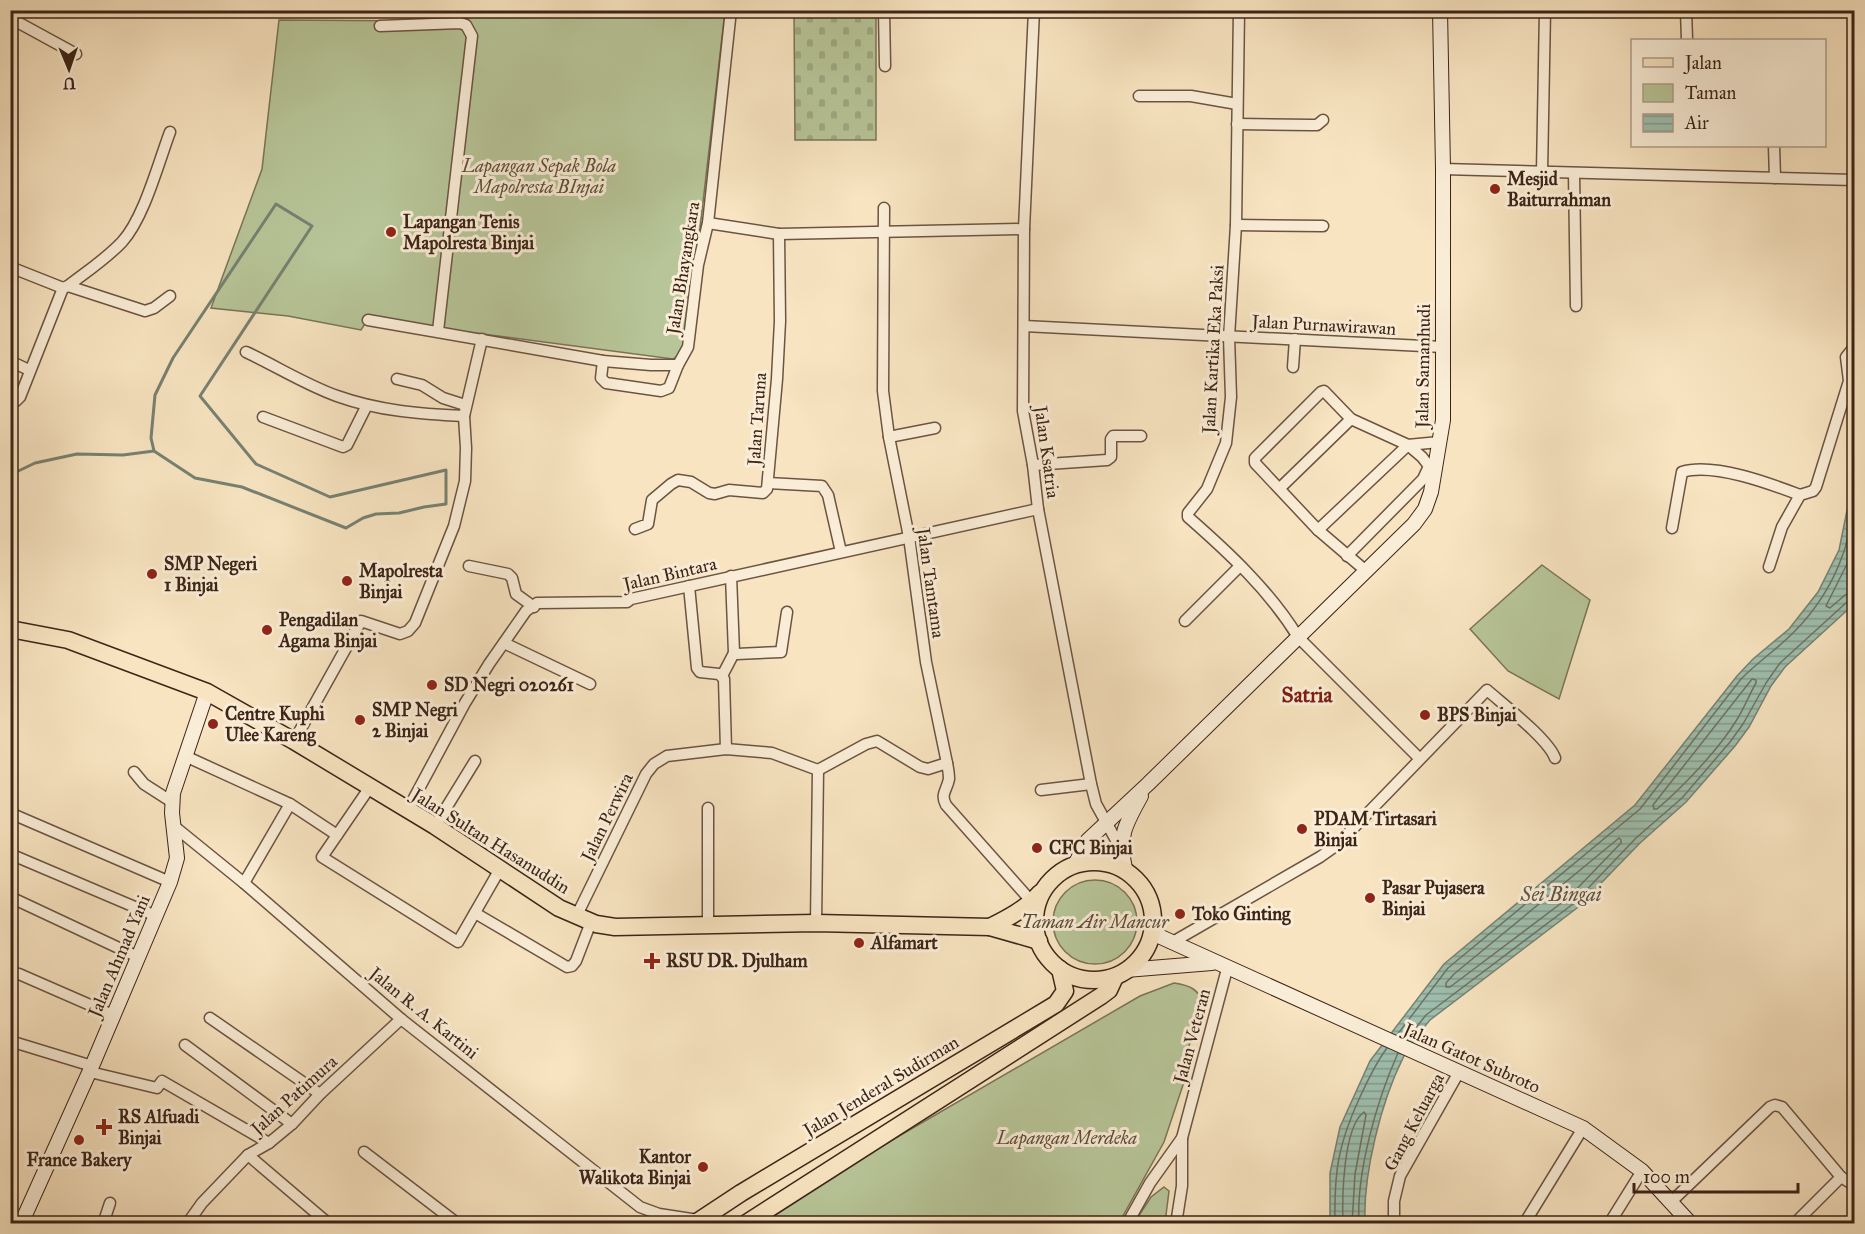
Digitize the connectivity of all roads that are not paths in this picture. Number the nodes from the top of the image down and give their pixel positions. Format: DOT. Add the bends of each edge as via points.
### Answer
graph roads {
  1 [pos="731,10"];
  2 [pos="884,10"];
  3 [pos="1034,10"];
  4 [pos="1239,10"];
  5 [pos="1440,10"];
  6 [pos="1545,10"];
  7 [pos="1686,10"];
  8 [pos="10,18"];
  9 [pos="380,26"];
  10 [pos="1687,39"];
  11 [pos="76,54"];
  12 [pos="885,66"];
  13 [pos="1138,96"];
  14 [pos="1237,104"];
  15 [pos="1323,120"];
  16 [pos="1237,124"];
  17 [pos="170,132"];
  18 [pos="1774,147"];
  19 [pos="1443,170"];
  20 [pos="1542,172"];
  21 [pos="1574,173"];
  22 [pos="1775,178"];
  23 [pos="1854,180"];
  24 [pos="884,208"];
  25 [pos="708,223"];
  26 [pos="1236,225"];
  27 [pos="1323,226"];
  28 [pos="1024,229"];
  29 [pos="779,234"];
  30 [pos="884,234"];
  31 [pos="10,267"];
  32 [pos="65,287"];
  33 [pos="170,296"];
  34 [pos="1576,306"];
  35 [pos="368,320"];
  36 [pos="1024,326"];
  37 [pos="438,331"];
  38 [pos="1229,337"];
  39 [pos="482,339"];
  40 [pos="1295,339"];
  41 [pos="1854,346"];
  42 [pos="1443,347"];
  43 [pos="246,351"];
  44 [pos="10,361"];
  45 [pos="603,361"];
  46 [pos="678,365"];
  47 [pos="1293,367"];
  48 [pos="29,370"];
  49 [pos="397,379"];
  50 [pos="10,400"];
  51 [pos="367,405"];
  52 [pos="465,410"];
  53 [pos="263,417"];
  54 [pos="1351,419"];
  55 [pos="935,428"];
  56 [pos="1141,436"];
  57 [pos="889,437"];
  58 [pos="1439,442"];
  59 [pos="1408,445"];
  60 [pos="1033,465"];
  61 [pos="768,483"];
  62 [pos="1416,486"];
  63 [pos="1280,488"];
  64 [pos="1431,492"];
  65 [pos="1800,495"];
  66 [pos="1038,509"];
  67 [pos="1672,528"];
  68 [pos="635,529"];
  69 [pos="1318,530"];
  70 [pos="909,537"];
  71 [pos="841,552"];
  72 [pos="1347,556"];
  73 [pos="470,566"];
  74 [pos="1240,566"];
  75 [pos="1769,567"];
  76 [pos="1366,571"];
  77 [pos="731,576"];
  78 [pos="688,586"];
  79 [pos="534,607"];
  80 [pos="787,612"];
  81 [pos="1185,621"];
  82 [pos="10,629"];
  83 [pos="1298,637"];
  84 [pos="504,643"];
  85 [pos="734,653"];
  86 [pos="722,676"];
  87 [pos="590,684"];
  88 [pos="207,692"];
  89 [pos="294,741"];
  90 [pos="726,749"];
  91 [pos="185,756"];
  92 [pos="1419,758"];
  93 [pos="1555,758"];
  94 [pos="475,761"];
  95 [pos="947,763"];
  96 [pos="818,770"];
  97 [pos="134,772"];
  98 [pos="1091,784"];
  99 [pos="1148,784"];
  100 [pos="370,787"];
  101 [pos="1041,790"];
  102 [pos="172,802"];
  103 [pos="290,804"];
  104 [pos="708,808"];
  105 [pos="407,811"];
  106 [pos="10,813"];
  107 [pos="1105,823"];
  108 [pos="435,826"];
  109 [pos="175,827"];
  110 [pos="337,835"];
  111 [pos="1121,849"];
  112 [pos="10,854"];
  113 [pos="1074,866"];
  114 [pos="500,869"];
  115 [pos="1125,869"];
  116 [pos="171,882"];
  117 [pos="244,883"];
  118 [pos="1046,886"];
  119 [pos="10,897"];
  120 [pos="1032,902"];
  121 [pos="475,913"];
  122 [pos="156,916"];
  123 [pos="583,919"];
  124 [pos="816,923"];
  125 [pos="708,924"];
  126 [pos="990,927"];
  127 [pos="1152,933"];
  128 [pos="1039,941"];
  129 [pos="1171,943"];
  130 [pos="138,957"];
  131 [pos="1220,966"];
  132 [pos="1060,969"];
  133 [pos="10,973"];
  134 [pos="1121,974"];
  135 [pos="113,1015"];
  136 [pos="210,1018"];
  137 [pos="400,1019"];
  138 [pos="10,1041"];
  139 [pos="185,1045"];
  140 [pos="91,1069"];
  141 [pos="1459,1072"];
  142 [pos="320,1094"];
  143 [pos="292,1124"];
  144 [pos="1583,1128"];
  145 [pos="1182,1138"];
  146 [pos="825,1142"];
  147 [pos="269,1143"];
  148 [pos="364,1152"];
  149 [pos="248,1155"];
  150 [pos="838,1165"];
  151 [pos="1642,1171"];
  152 [pos="1841,1177"];
  153 [pos="1854,1180"];
  154 [pos="1672,1201"];
  155 [pos="110,1203"];
  156 [pos="659,1214"];
  157 [pos="698,1221"];
  158 [pos="21,1224"];
  159 [pos="103,1224"];
  160 [pos="187,1224"];
  161 [pos="328,1224"];
  162 [pos="458,1224"];
  163 [pos="666,1224"];
  164 [pos="724,1224"];
  165 [pos="745,1224"];
  166 [pos="1127,1224"];
  167 [pos="1176,1224"];
  168 [pos="1395,1224"];
  169 [pos="1524,1224"];
  170 [pos="1609,1224"];
  171 [pos="1691,1224"];
  172 [pos="1794,1224"];
  1 -- 25 [label="street, Jalan Bhayangkara"];
  2 -- 12 [label="street"];
  3 -- 28 [label="street, Jalan Ksatria"];
  4 -- 14 [label="street, Jalan Kartika Eka Paksi"];
  5 -- 19 [label="street, Jalan Samanhudi"];
  6 -- 20 [label="street"];
  7 -- 10 [label="street"];
  8 -- 11 [label="street"];
  9 -- 37 [label="street" via="460,23 466,25 472,36"];
  13 -- 14 [label="street" via="1191,96"];
  14 -- 16 [label="street, Jalan Kartika Eka Paksi"];
  15 -- 16 [label="street" via="1312,125"];
  16 -- 26 [label="street, Jalan Kartika Eka Paksi"];
  17 -- 32 [label="street" via="129,232"];
  18 -- 22 [label="street"];
  19 -- 20 [label="street"];
  19 -- 42 [label="street, Jalan Samanhudi"];
  20 -- 21 [label="street"];
  21 -- 22 [label="street"];
  21 -- 34 [label="street"];
  22 -- 23 [label="street"];
  24 -- 30 [label="street, Jalan Tamtama"];
  25 -- 29 [label="street"];
  25 -- 46 [label="street, Jalan Bhayangkara" via="698,264 688,347"];
  26 -- 27 [label="street"];
  26 -- 38 [label="street, Jalan Kartika Eka Paksi"];
  28 -- 30 [label="street"];
  28 -- 36 [label="street, Jalan Ksatria"];
  29 -- 30 [label="street"];
  29 -- 61 [label="street, Jalan Taruna" via="779,332"];
  30 -- 57 [label="street, Jalan Tamtama" via="883,391"];
  31 -- 32 [label="street"];
  32 -- 33 [label="street" via="145,311"];
  32 -- 48 [label="street"];
  35 -- 37 [label="street"];
  36 -- 38 [label="street, Jalan Purnawirawan"];
  36 -- 60 [label="street, Jalan Ksatria" via="1023,411"];
  37 -- 39 [label="street"];
  38 -- 40 [label="street, Jalan Purnawirawan"];
  38 -- 74 [label="street, Jalan Kartika Eka Paksi" via="1231,397 1226,442 1207,489 1188,517"];
  39 -- 45 [label="street"];
  39 -- 52 [label="street"];
  40 -- 42 [label="street, Jalan Purnawirawan"];
  40 -- 47 [label="street"];
  41 -- 65 [label="street" via="1846,357 1849,381 1816,487"];
  42 -- 58 [label="street, Jalan Samanhudi" via="1443,420"];
  43 -- 51 [label="street" via="335,395"];
  44 -- 48 [label="street"];
  45 -- 46 [label="street"];
  45 -- 46 [label="street, Jalan Bhayangkara" via="602,378 606,383 662,391 669,388"];
  48 -- 50 [label="street" via="20,398"];
  49 -- 52 [label="street" via="422,385"];
  51 -- 52 [label="street" via="414,414"];
  51 -- 53 [label="street" via="343,447"];
  52 -- 89 [label="street" via="465,482 454,525 415,623 400,634 361,621"];
  54 -- 59 [label="street"];
  54 -- 63 [label="street"];
  54 -- 63 [label="street" via="1320,392 1255,458 1255,463"];
  55 -- 57 [label="street"];
  56 -- 60 [label="street" via="1113,436 1111,458 1107,460"];
  57 -- 70 [label="street, Jalan Tamtama"];
  58 -- 59 [label="street"];
  58 -- 64 [label="street, Jalan Samanhudi"];
  59 -- 62 [label="street" via="1429,466"];
  59 -- 69 [label="street"];
  60 -- 66 [label="street, Jalan Ksatria"];
  61 -- 68 [label="street" via="763,493 729,490 715,494 685,480 668,486 651,503 648,524"];
  61 -- 71 [label="street, Jalan Taruna" via="822,486 828,495"];
  62 -- 64 [label="street"];
  62 -- 72 [label="street"];
  63 -- 69 [label="street"];
  64 -- 76 [label="street, Jalan Samanhudi" via="1414,524"];
  65 -- 67 [label="street" via="1754,478 1701,470 1682,472"];
  65 -- 75 [label="street" via="1782,527"];
  66 -- 70 [label="street, Jalan Bintara"];
  66 -- 98 [label="street, Jalan Ksatria"];
  69 -- 72 [label="street"];
  70 -- 71 [label="street, Jalan Bintara"];
  70 -- 95 [label="street, Jalan Tamtama" via="926,662"];
  71 -- 77 [label="street, Jalan Bintara"];
  72 -- 76 [label="street"];
  73 -- 79 [label="street" via="508,574 518,596"];
  74 -- 81 [label="street"];
  74 -- 83 [label="street, Jalan Kartika Eka Paksi" via="1284,615"];
  76 -- 83 [label="street, Jalan Samanhudi"];
  77 -- 78 [label="street, Jalan Bintara"];
  77 -- 85 [label="street"];
  78 -- 79 [label="street, Jalan Bintara" via="627,602 537,603"];
  78 -- 86 [label="street" via="697,668"];
  79 -- 84 [label="street" via="526,611"];
  80 -- 85 [label="street" via="781,651"];
  82 -- 88 [label="main road, Jalan Sultan Hasanuddin" via="68,640"];
  83 -- 92 [label="street, Jalan Kartika Eka Paksi"];
  83 -- 99 [label="street, Jalan Samanhudi"];
  84 -- 87 [label="street"];
  84 -- 105 [label="street" via="465,703"];
  85 -- 86 [label="street"];
  86 -- 90 [label="street" via="726,687"];
  88 -- 89 [label="main road, Jalan Sultan Hasanuddin"];
  88 -- 91 [label="street, Jalan Ahmad Yani"];
  89 -- 100 [label="main road, Jalan Sultan Hasanuddin"];
  90 -- 96 [label="street, Jalan Perwira" via="772,753"];
  90 -- 123 [label="street, Jalan Perwira" via="667,756 654,764 646,774"];
  91 -- 102 [label="street, Jalan Ahmad Yani"];
  91 -- 103 [label="street"];
  92 -- 93 [label="street" via="1487,690 1543,741"];
  92 -- 129 [label="street" via="1337,845"];
  94 -- 108 [label="street"];
  95 -- 96 [label="street" via="928,769 920,767 877,741"];
  95 -- 120 [label="street, Jalan Tamtama" via="949,777 944,802"];
  96 -- 124 [label="street"];
  97 -- 102 [label="street" via="144,784"];
  98 -- 101 [label="street"];
  98 -- 107 [label="street, Jalan Ksatria"];
  99 -- 107 [label="street, Jalan Samanhudi"];
  99 -- 111 [label="street, Jalan Samanhudi" via="1124,830"];
  100 -- 105 [label="main road, Jalan Sultan Hasanuddin"];
  100 -- 110 [label="street"];
  102 -- 109 [label="street, Jalan Ahmad Yani"];
  103 -- 110 [label="street"];
  103 -- 117 [label="street"];
  104 -- 125 [label="street"];
  105 -- 108 [label="main road, Jalan Sultan Hasanuddin"];
  106 -- 116 [label="street"];
  107 -- 111 [label="street, Jalan Ksatria"];
  107 -- 113 [label="street, Jalan Samanhudi" via="1088,840"];
  108 -- 114 [label="main road, Jalan Sultan Hasanuddin"];
  109 -- 116 [label="street, Jalan Ahmad Yani" via="177,858"];
  109 -- 117 [label="street, Jalan R. A. Kartini"];
  110 -- 121 [label="street" via="322,857 458,942"];
  111 -- 115 [label="street, Jalan Samanhudi"];
  112 -- 122 [label="street"];
  113 -- 115 [label="main road" via="1095,862"];
  113 -- 118 [label="main road"];
  114 -- 121 [label="street"];
  114 -- 123 [label="main road, Jalan Sultan Hasanuddin"];
  115 -- 127 [label="main road" via="1146,891 1154,919"];
  116 -- 122 [label="street, Jalan Ahmad Yani"];
  117 -- 137 [label="street, Jalan R. A. Kartini"];
  118 -- 120 [label="main road, Jalan Sultan Hasanuddin"];
  118 -- 128 [label="main road" via="1035,918"];
  119 -- 130 [label="street"];
  120 -- 126 [label="main road, Jalan Sultan Hasanuddin"];
  121 -- 123 [label="street, Jalan Perwira" via="567,967 576,961"];
  122 -- 130 [label="street, Jalan Ahmad Yani"];
  123 -- 125 [label="main road, Jalan Sultan Hasanuddin" via="615,927"];
  124 -- 125 [label="main road, Jalan Sultan Hasanuddin"];
  124 -- 126 [label="main road, Jalan Sultan Hasanuddin"];
  126 -- 128 [label="main road, Jalan Sultan Hasanuddin"];
  127 -- 129 [label="street, Jalan Gatot Subroto"];
  127 -- 134 [label="main road" via="1143,954"];
  128 -- 132 [label="main road" via="1044,953"];
  129 -- 131 [label="street, Jalan Gatot Subroto"];
  130 -- 135 [label="street, Jalan Ahmad Yani"];
  131 -- 134 [label="street, Jalan Gatot Subroto"];
  131 -- 141 [label="street, Jalan Gatot Subroto"];
  131 -- 145 [label="street, Jalan Veteran"];
  132 -- 134 [label="main road" via="1080,978 1100,980"];
  132 -- 146 [label="main road, Jalan Jenderal Sudirman" via="1065,991 1056,1004"];
  133 -- 135 [label="street"];
  134 -- 150 [label="main road" via="1101,996"];
  135 -- 140 [label="street, Jalan Ahmad Yani"];
  136 -- 142 [label="street"];
  137 -- 142 [label="street, Jalan Patimura"];
  137 -- 156 [label="street, Jalan R. A. Kartini" via="640,1207"];
  138 -- 140 [label="street"];
  139 -- 143 [label="street"];
  140 -- 147 [label="street" via="157,1088 162,1081"];
  140 -- 158 [label="street, Jalan Ahmad Yani"];
  141 -- 144 [label="street, Jalan Gatot Subroto"];
  141 -- 168 [label="street, Gang Keluarga" via="1400,1176 1394,1201"];
  142 -- 143 [label="street, Jalan Patimura"];
  143 -- 147 [label="street, Jalan Patimura"];
  144 -- 151 [label="street, Jalan Gatot Subroto"];
  144 -- 169 [label="street"];
  145 -- 166 [label="street"];
  145 -- 167 [label="street" via="1182,1186"];
  146 -- 150 [label="main road"];
  146 -- 157 [label="main road, Jalan Jenderal Sudirman"];
  147 -- 149 [label="street, Jalan Patimura"];
  148 -- 162 [label="street"];
  149 -- 160 [label="street, Jalan Patimura"];
  149 -- 161 [label="street"];
  150 -- 165 [label="main road"];
  151 -- 154 [label="street, Jalan Gatot Subroto"];
  151 -- 170 [label="street"];
  152 -- 153 [label="street" via="1849,1182"];
  152 -- 154 [label="street" via="1782,1107 1776,1105"];
  152 -- 172 [label="street"];
  154 -- 171 [label="street, Jalan Gatot Subroto"];
  155 -- 159 [label="street"];
  156 -- 157 [label="street, Jalan R. A. Kartini"];
  156 -- 163 [label="street, Jalan R. A. Kartini"];
  157 -- 164 [label="street, Jalan R. A. Kartini"];
}
